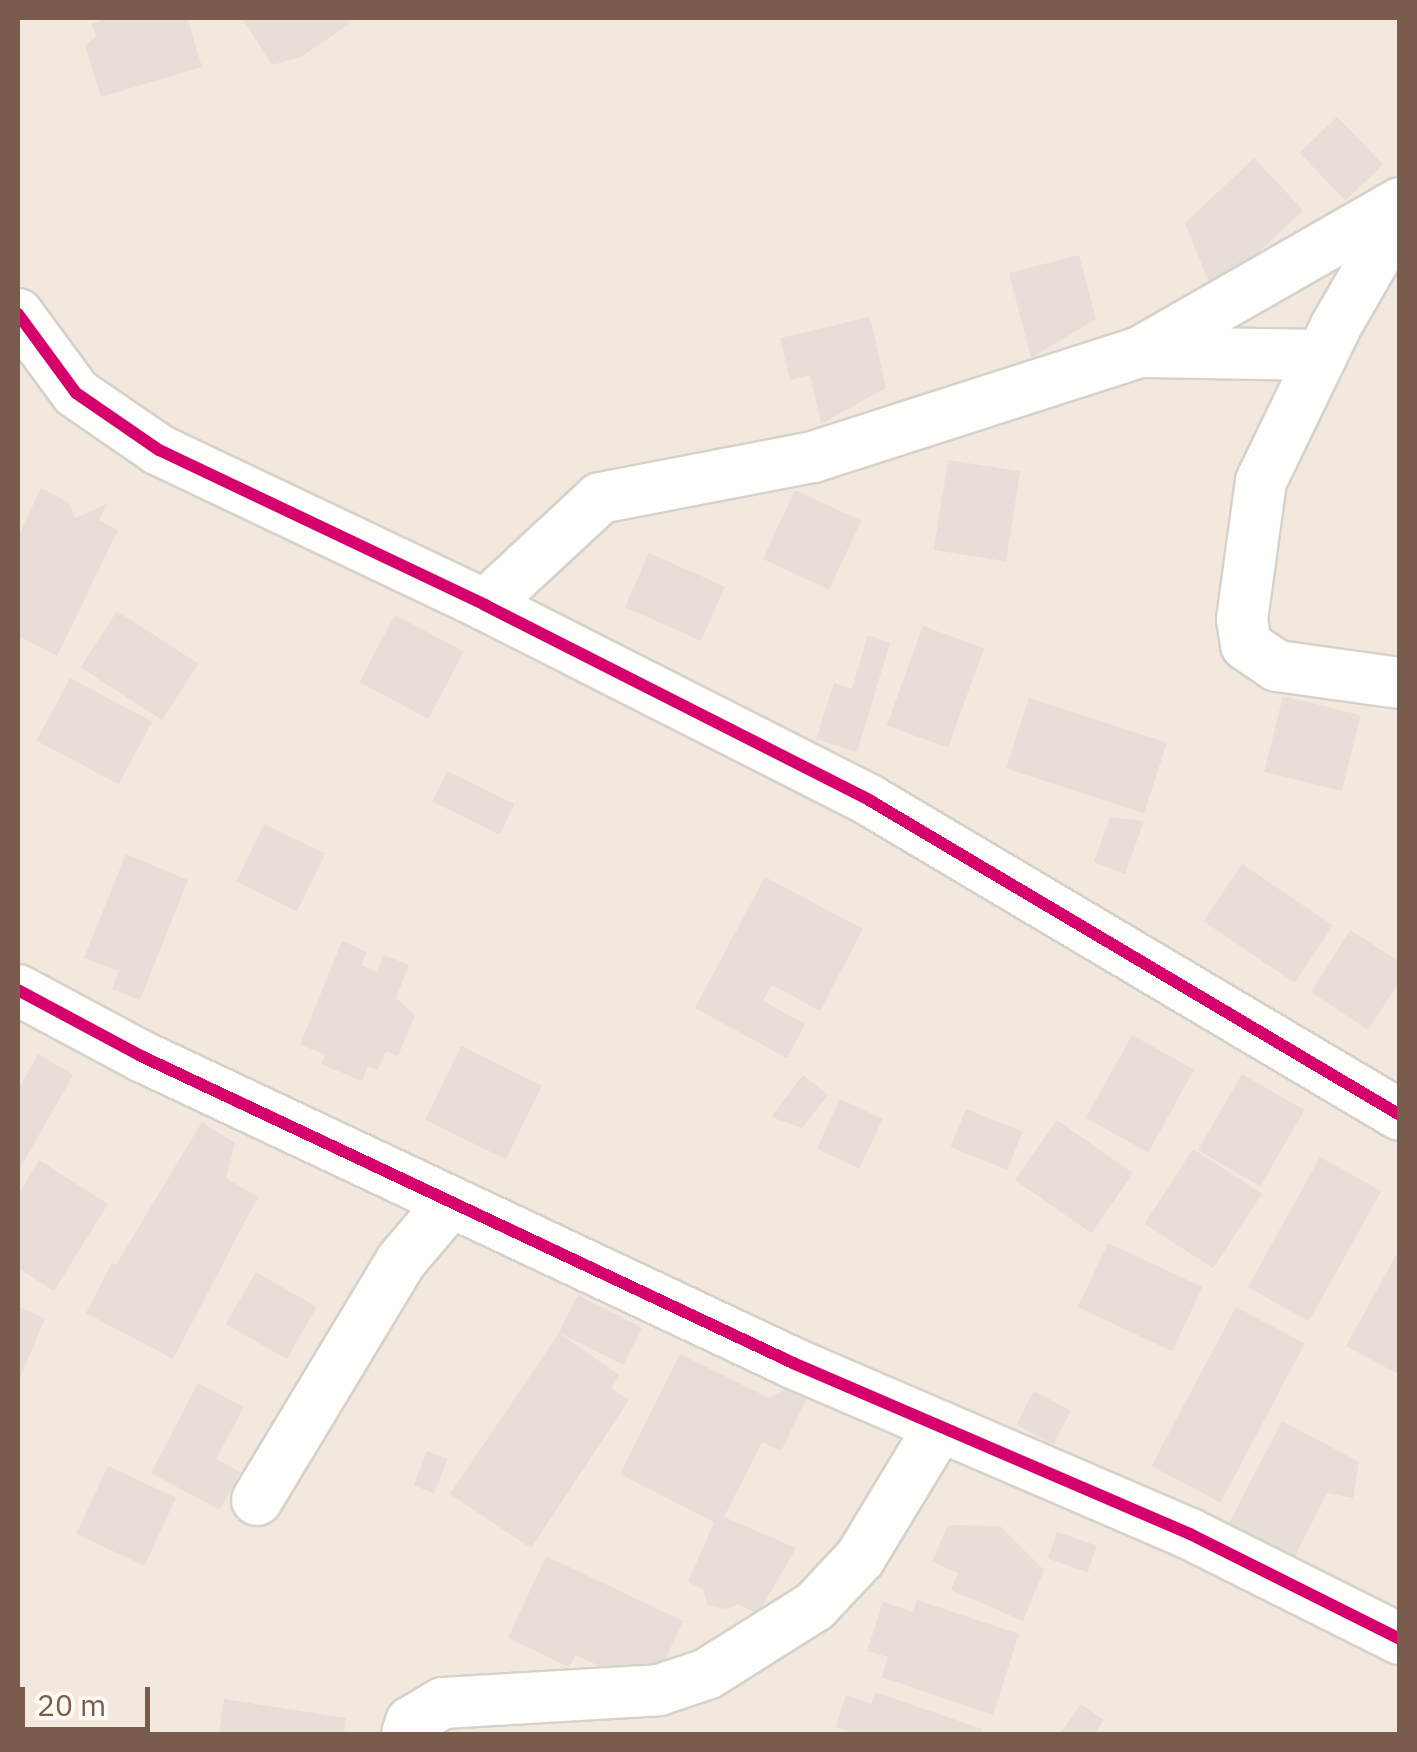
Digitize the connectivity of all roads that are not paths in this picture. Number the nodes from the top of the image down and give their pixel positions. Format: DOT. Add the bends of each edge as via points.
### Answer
graph roads {
  1 [pos="1400,203"];
  2 [pos="1400,215"];
  3 [pos="18,314"];
  4 [pos="1140,352"];
  5 [pos="1322,355"];
  6 [pos="485,605"];
  7 [pos="1400,684"];
  8 [pos="18,990"];
  9 [pos="1400,1115"];
  10 [pos="452,1202"];
  11 [pos="940,1426"];
  12 [pos="257,1500"];
  13 [pos="1400,1639"];
  14 [pos="407,1734"];
  1 -- 4 [label="street"];
  2 -- 5 [label="street"];
  3 -- 6 [label="street" via="76,393 159,450"];
  4 -- 5 [label="street"];
  4 -- 6 [label="street" via="813,458 600,498"];
  5 -- 7 [label="street" via="1261,482 1242,619 1246,645 1278,666"];
  6 -- 9 [label="street" via="870,800"];
  8 -- 10 [label="street" via="141,1056"];
  10 -- 11 [label="street"];
  10 -- 12 [label="street" via="401,1260"];
  11 -- 13 [label="street" via="1190,1534"];
  11 -- 14 [label="street" via="860,1558 815,1606 707,1674 659,1690 443,1703 411,1722"];
}
